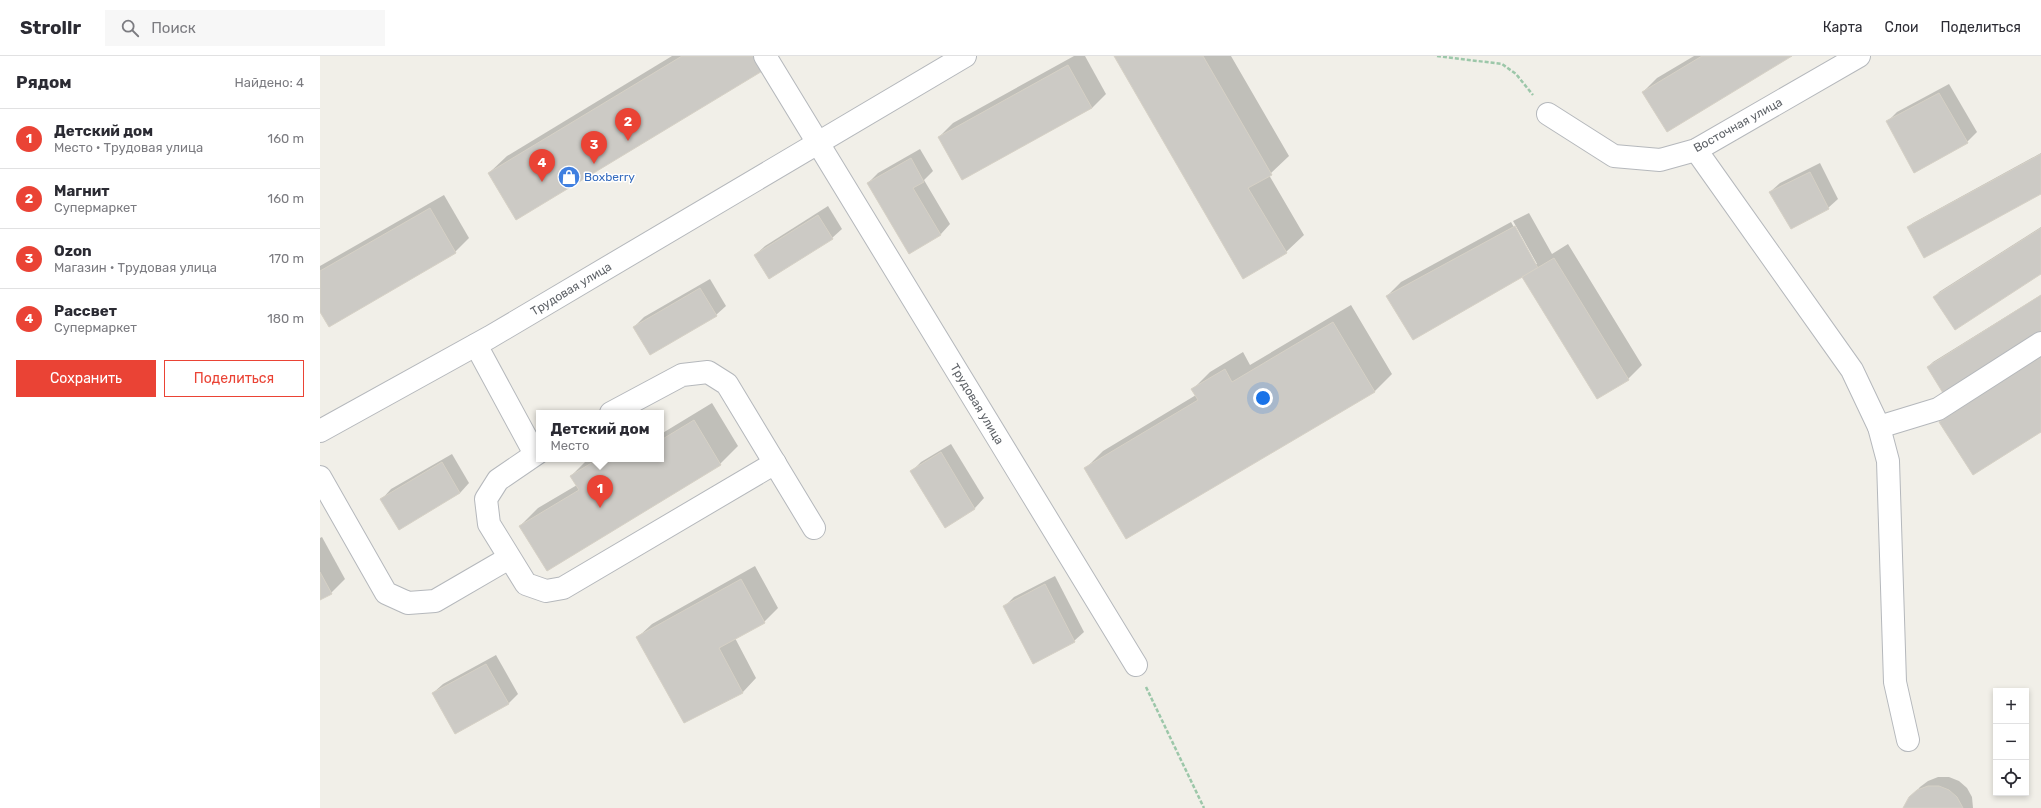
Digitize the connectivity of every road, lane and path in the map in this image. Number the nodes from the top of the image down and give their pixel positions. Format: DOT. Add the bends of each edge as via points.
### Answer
graph roads {
  1 [pos="765,56"];
  2 [pos="965,56"];
  3 [pos="1437,56"];
  4 [pos="1859,56"];
  5 [pos="1548,114"];
  6 [pos="818,143"];
  7 [pos="1696,150"];
  8 [pos="2041,343"];
  9 [pos="476,345"];
  10 [pos="617,410"];
  11 [pos="1880,427"];
  12 [pos="320,431"];
  13 [pos="536,451"];
  14 [pos="536,454"];
  15 [pos="775,463"];
  16 [pos="320,477"];
  17 [pos="814,528"];
  18 [pos="509,558"];
  19 [pos="1136,665"];
  20 [pos="1908,740"];
  21 [pos="1204,808"];
  1 -- 6 [label="street"];
  2 -- 6 [label="street, Трудовая улица"];
  3 -- 5 [label="path" via="1502,64 1516,74"];
  4 -- 7 [label="street, Восточная улица"];
  5 -- 7 [label="street, Восточная улица" via="1614,156 1660,160"];
  6 -- 9 [label="street, Трудовая улица"];
  6 -- 19 [label="street, Трудовая улица"];
  7 -- 11 [label="street" via="1852,370"];
  8 -- 11 [label="street" via="1938,409"];
  9 -- 12 [label="street, Трудовая улица"];
  9 -- 13 [label="street"];
  10 -- 15 [label="street" via="682,375 708,372 727,384"];
  11 -- 20 [label="street" via="1888,460 1895,682"];
  14 -- 18 [label="street" via="498,480 486,499 489,524"];
  15 -- 17 [label="street"];
  15 -- 18 [label="street" via="563,588 546,591 526,584"];
  16 -- 18 [label="street" via="386,592 408,604 435,601"];
  19 -- 21 [label="path"];
}
